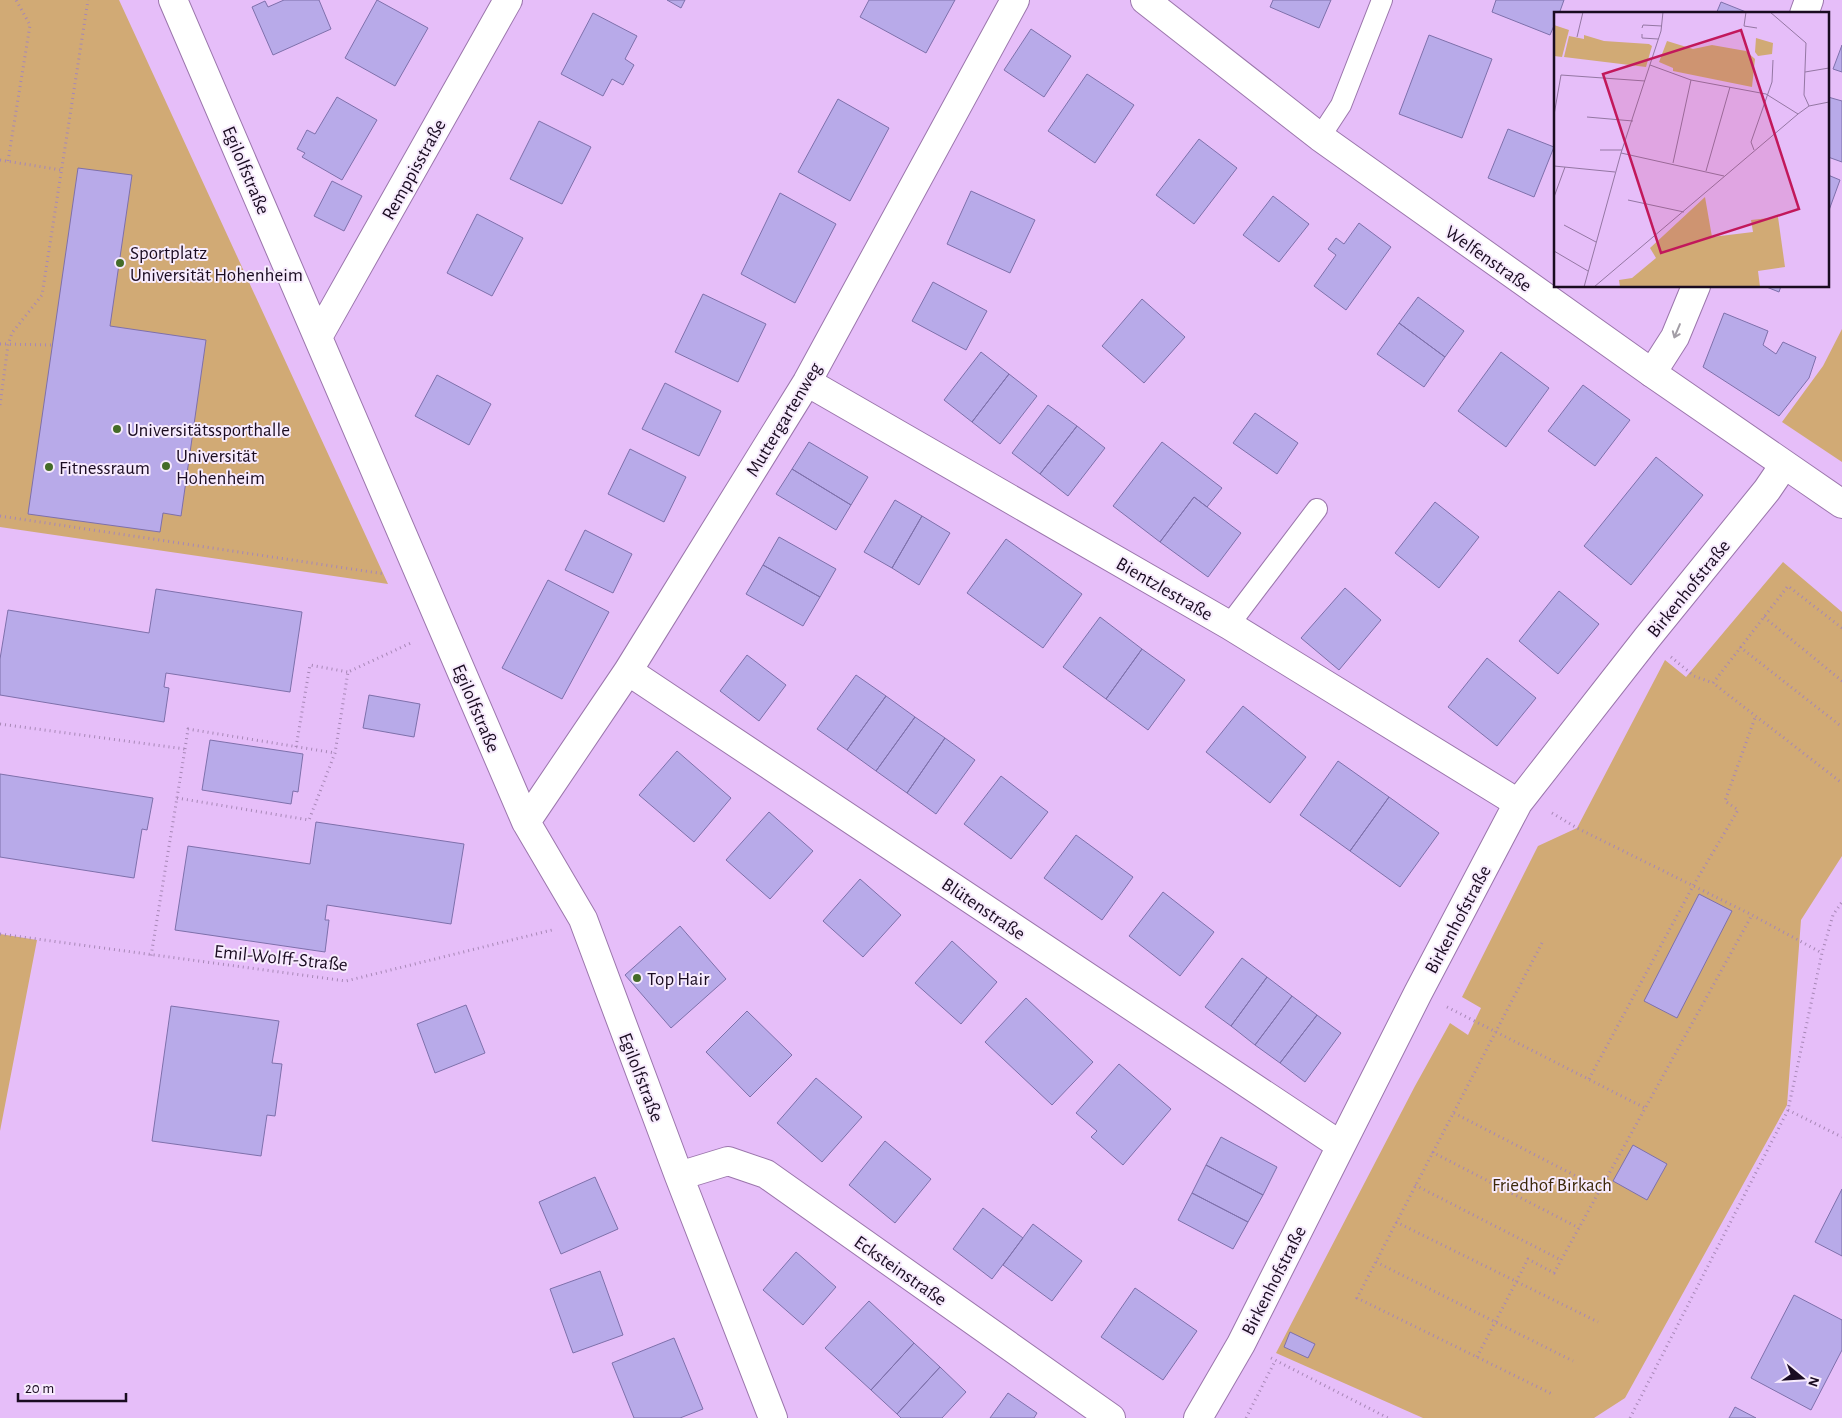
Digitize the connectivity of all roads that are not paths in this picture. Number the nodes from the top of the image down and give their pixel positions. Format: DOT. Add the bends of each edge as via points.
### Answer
graph roads {
  1 [pos="174,0"];
  2 [pos="508,0"];
  3 [pos="1015,0"];
  4 [pos="1145,0"];
  5 [pos="1382,0"];
  6 [pos="1809,0"];
  7 [pos="1805,12"];
  8 [pos="1320,137"];
  9 [pos="1695,288"];
  10 [pos="318,337"];
  11 [pos="1652,373"];
  12 [pos="807,382"];
  13 [pos="1784,464"];
  14 [pos="1842,504"];
  15 [pos="1318,509"];
  16 [pos="1229,625"];
  17 [pos="628,671"];
  18 [pos="1520,800"];
  19 [pos="526,822"];
  20 [pos="1340,1145"];
  21 [pos="679,1176"];
  22 [pos="773,1418"];
  23 [pos="1111,1418"];
  24 [pos="1198,1418"];
  1 -- 10 [label="street, Egilolfstraße"];
  2 -- 10 [label="street, Remppisstraße"];
  3 -- 12 [label="street, Muttergartenweg"];
  4 -- 8 [label="street, Welfenstraße"];
  5 -- 8 [label="lane" via="1342,105"];
  6 -- 7 [label="street"];
  8 -- 11 [label="street, Welfenstraße"];
  9 -- 11 [label="street, one-way" via="1675,338"];
  10 -- 19 [label="street, Egilolfstraße"];
  11 -- 13 [label="street, Welfenstraße"];
  12 -- 16 [label="street, Bientzlestraße"];
  12 -- 17 [label="street, Muttergartenweg"];
  13 -- 14 [label="street, Welfenstraße"];
  13 -- 18 [label="street, Birkenhofstraße"];
  15 -- 16 [label="lane"];
  16 -- 18 [label="street, Bientzlestraße"];
  17 -- 19 [label="street, Muttergartenweg"];
  17 -- 20 [label="street, Blütenstraße"];
  18 -- 20 [label="street, Birkenhofstraße"];
  19 -- 21 [label="street, Egilolfstraße" via="583,919"];
  20 -- 24 [label="street, Birkenhofstraße" via="1241,1344"];
  21 -- 22 [label="street, Egilolfstraße"];
  21 -- 23 [label="street, Ecksteinstraße" via="728,1161 766,1174"];
}
